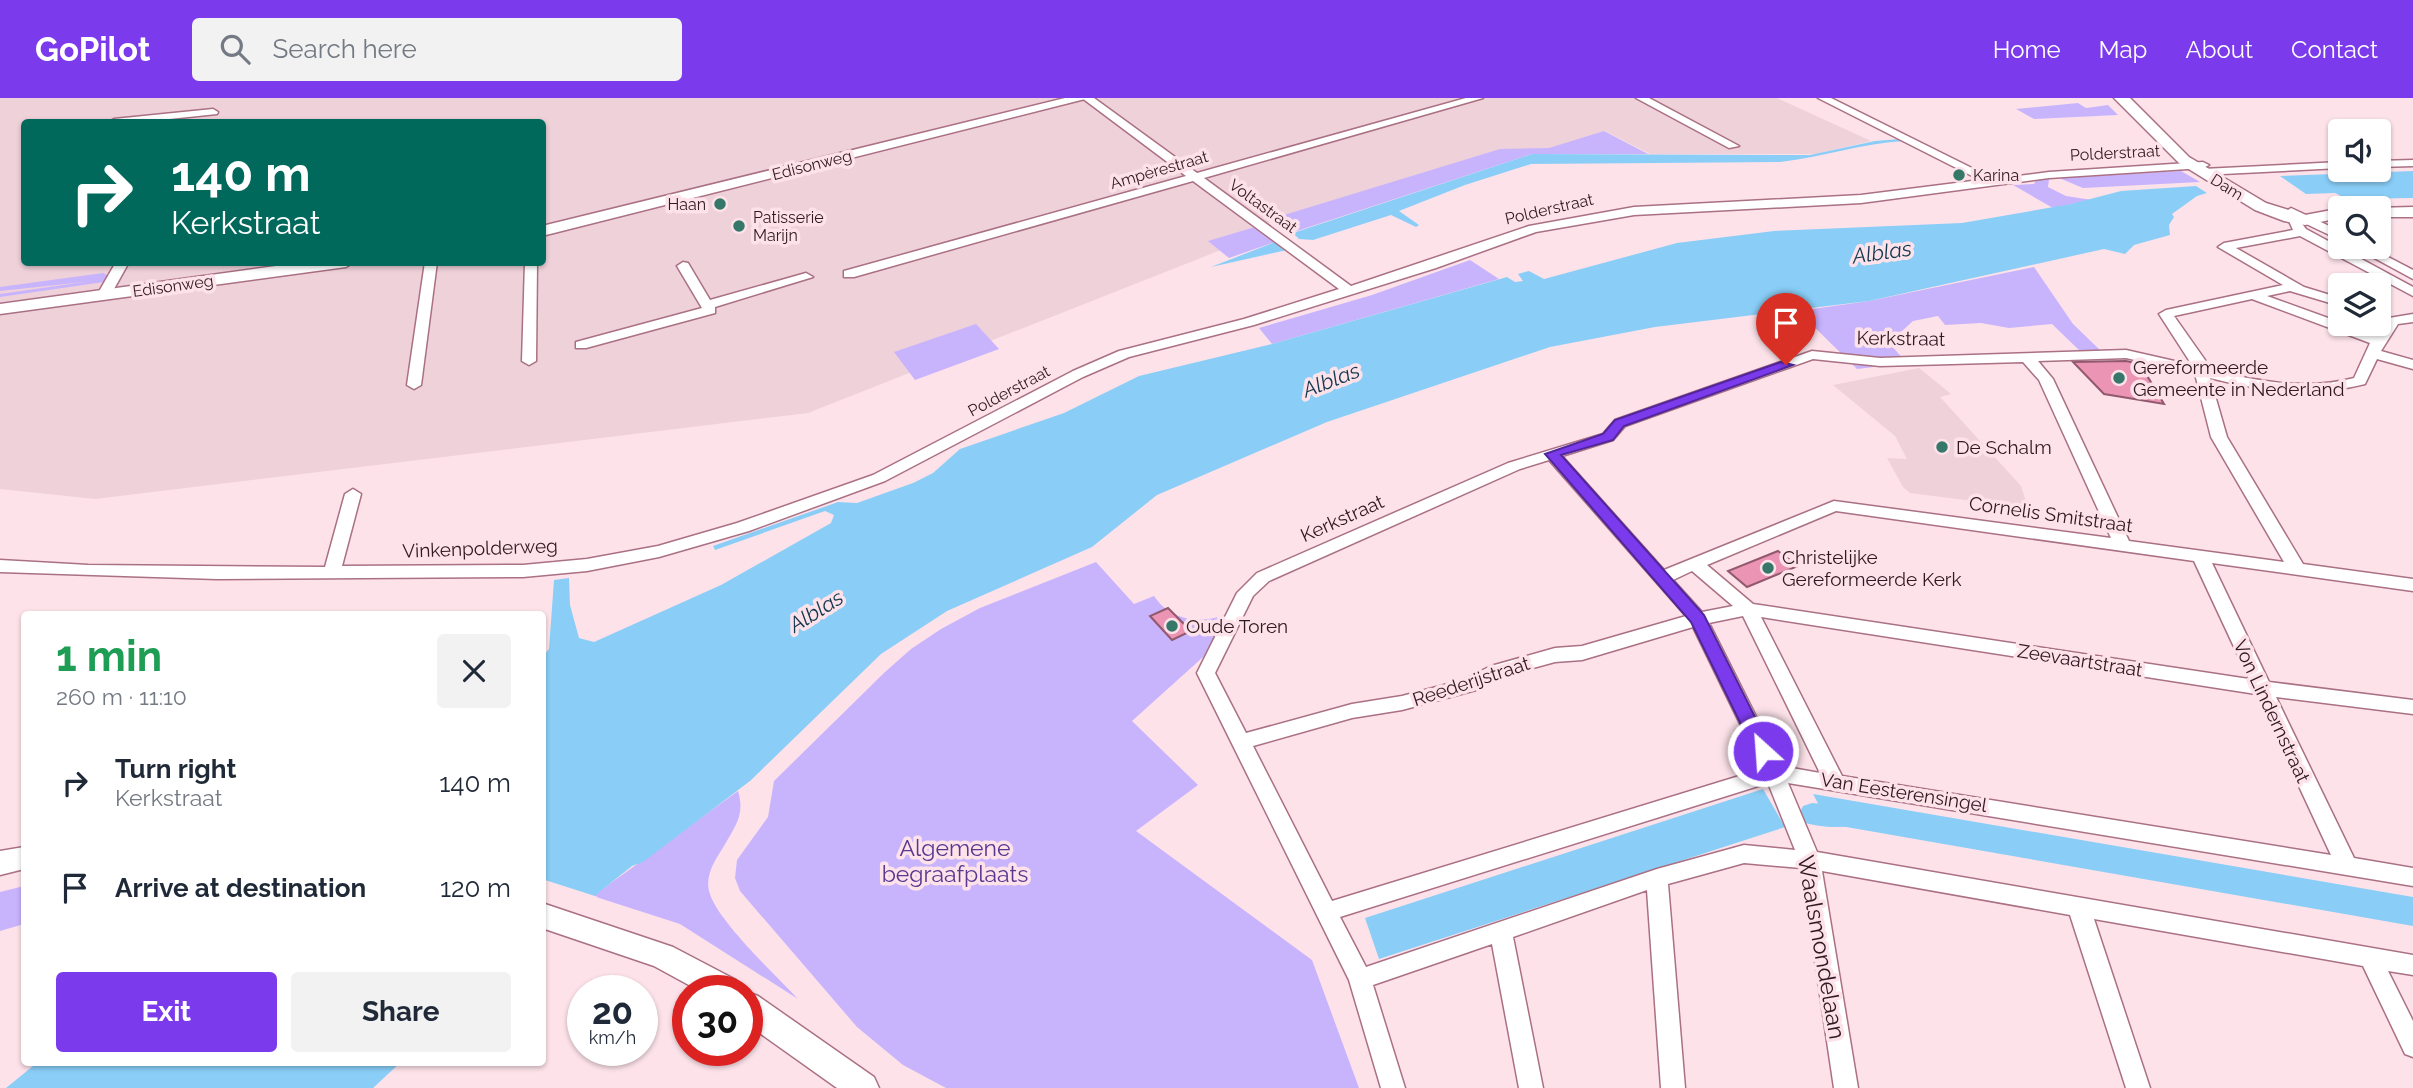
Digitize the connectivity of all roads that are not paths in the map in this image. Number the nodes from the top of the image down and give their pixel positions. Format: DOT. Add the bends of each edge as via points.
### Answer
graph roads {
  1 [pos="222,98"];
  2 [pos="1082,98"];
  3 [pos="1087,98"];
  4 [pos="1478,98"];
  5 [pos="1641,98"];
  6 [pos="1823,98"];
  7 [pos="2121,98"];
  8 [pos="210,117"];
  9 [pos="172,119"];
  10 [pos="1733,146"];
  11 [pos="2413,163"];
  12 [pos="2391,164"];
  13 [pos="2328,165"];
  14 [pos="2203,169"];
  15 [pos="1194,177"];
  16 [pos="1990,181"];
  17 [pos="2391,212"];
  18 [pos="2413,212"];
  19 [pos="2328,216"];
  20 [pos="2299,221"];
  21 [pos="546,230"];
  22 [pos="2328,232"];
  23 [pos="2383,259"];
  24 [pos="683,265"];
  25 [pos="121,266"];
  26 [pos="317,266"];
  27 [pos="430,266"];
  28 [pos="531,266"];
  29 [pos="849,274"];
  30 [pos="2413,275"];
  31 [pos="806,277"];
  32 [pos="2298,288"];
  33 [pos="1350,291"];
  34 [pos="2413,292"];
  35 [pos="104,295"];
  36 [pos="2257,297"];
  37 [pos="2328,298"];
  38 [pos="707,305"];
  39 [pos="0,309"];
  40 [pos="2413,318"];
  41 [pos="2393,321"];
  42 [pos="581,345"];
  43 [pos="2375,347"];
  44 [pos="2027,357"];
  45 [pos="529,361"];
  46 [pos="2413,365"];
  47 [pos="2201,369"];
  48 [pos="414,386"];
  49 [pos="942,448"];
  50 [pos="1552,454"];
  51 [pos="353,494"];
  52 [pos="2122,544"];
  53 [pos="2200,556"];
  54 [pos="335,563"];
  55 [pos="1693,563"];
  56 [pos="0,566"];
  57 [pos="2297,569"];
  58 [pos="1663,577"];
  59 [pos="2413,585"];
  60 [pos="1748,609"];
  61 [pos="1698,619"];
  62 [pos="2260,688"];
  63 [pos="2413,708"];
  64 [pos="1243,741"];
  65 [pos="1774,773"];
  66 [pos="1834,780"];
  67 [pos="21,859"];
  68 [pos="1810,860"];
  69 [pos="0,863"];
  70 [pos="2346,865"];
  71 [pos="2413,877"];
  72 [pos="1657,878"];
  73 [pos="2079,908"];
  74 [pos="1326,912"];
  75 [pos="546,916"];
  76 [pos="1501,931"];
  77 [pos="2371,959"];
  78 [pos="2413,965"];
  79 [pos="698,975"];
  80 [pos="1360,979"];
  81 [pos="763,1017"];
  82 [pos="785,1032"];
  83 [pos="2413,1046"];
  84 [pos="863,1088"];
  85 [pos="1393,1088"];
  86 [pos="1531,1088"];
  87 [pos="1673,1088"];
  88 [pos="1846,1088"];
  89 [pos="2138,1088"];
  1 -- 8 [label="street"];
  2 -- 21 [label="street, Edisonweg"];
  3 -- 15 [label="street, Voltastraat"];
  4 -- 15 [label="street, Ampèrestraat"];
  5 -- 10 [label="street"];
  6 -- 16 [label="street"];
  7 -- 14 [label="street, Dam"];
  8 -- 9 [label="street"];
  11 -- 12 [label="street"];
  13 -- 14 [label="street, Polderstraat"];
  14 -- 16 [label="street, Polderstraat" via="2113,168"];
  14 -- 20 [label="street, Dam" via="2264,209"];
  15 -- 29 [label="street, Ampèrestraat"];
  15 -- 33 [label="street, Voltastraat"];
  16 -- 33 [label="street, Polderstraat" via="1861,198 1693,206 1574,219 1497,239"];
  17 -- 18 [label="street"];
  19 -- 20 [label="street"];
  20 -- 22 [label="street, Dam"];
  20 -- 32 [label="street" via="2224,247"];
  20 -- 34 [label="street, Dam"];
  23 -- 30 [label="street"];
  24 -- 38 [label="street"];
  25 -- 35 [label="street"];
  26 -- 35 [label="street, Edisonweg"];
  27 -- 48 [label="street"];
  28 -- 45 [label="street"];
  31 -- 38 [label="street"];
  32 -- 36 [label="street"];
  32 -- 37 [label="street"];
  33 -- 49 [label="street, Polderstraat" via="1124,354"];
  35 -- 39 [label="street, Edisonweg"];
  36 -- 43 [label="street"];
  36 -- 47 [label="street" via="2166,314"];
  38 -- 42 [label="street" via="710,310"];
  40 -- 41 [label="street"];
  41 -- 43 [label="street, Kerkstraat"];
  43 -- 46 [label="street"];
  43 -- 47 [label="street, Kerkstraat" via="2360,381 2329,390 2278,388"];
  44 -- 47 [label="street, Kerkstraat" via="2126,354"];
  44 -- 50 [label="street, Kerkstraat" via="1880,362 1812,355 1620,423 1608,437"];
  44 -- 52 [label="street" via="2046,379"];
  47 -- 57 [label="street" via="2219,437"];
  49 -- 54 [label="street, Vinkenpolderweg" via="879,478 743,527 587,565 523,571"];
  50 -- 58 [label="street, Waalsmondelaan"];
  50 -- 64 [label="street, Kerkstraat" via="1449,493 1263,577 1246,593 1206,673"];
  51 -- 54 [label="street"];
  52 -- 53 [label="street, Cornelis Smitstraat"];
  52 -- 55 [label="street, Cornelis Smitstraat" via="1834,506"];
  53 -- 57 [label="street, Cornelis Smitstraat"];
  53 -- 62 [label="street, Von Lindernstraat"];
  54 -- 56 [label="street, Vinkenpolderweg" via="88,571"];
  55 -- 58 [label="street, Cornelis Smitstraat"];
  55 -- 60 [label="street"];
  57 -- 59 [label="street, Cornelis Smitstraat"];
  58 -- 61 [label="street, Waalsmondelaan"];
  60 -- 61 [label="street"];
  60 -- 62 [label="street, Zeevaartstraat"];
  60 -- 66 [label="street"];
  61 -- 64 [label="street, Reederijstraat" via="1582,653 1504,669 1469,685 1402,703 1352,711"];
  61 -- 65 [label="street, Waalsmondelaan"];
  62 -- 63 [label="street, Zeevaartstraat"];
  62 -- 70 [label="street, Von Lindernstraat"];
  64 -- 74 [label="street"];
  65 -- 66 [label="street, Van Eesterensingel"];
  65 -- 68 [label="street, Waalsmondelaan"];
  65 -- 74 [label="street, Van Eesterensingel"];
  66 -- 70 [label="street, Van Eesterensingel"];
  67 -- 69 [label="street"];
  68 -- 72 [label="street" via="1744,854"];
  68 -- 73 [label="street"];
  68 -- 88 [label="street, Waalsmondelaan"];
  70 -- 71 [label="street, Van Eesterensingel"];
  72 -- 76 [label="street"];
  72 -- 87 [label="street"];
  73 -- 77 [label="street"];
  73 -- 89 [label="street"];
  74 -- 80 [label="street"];
  75 -- 79 [label="street" via="663,956"];
  76 -- 80 [label="street"];
  76 -- 86 [label="street"];
  77 -- 78 [label="street"];
  77 -- 83 [label="street"];
  80 -- 85 [label="street"];
  81 -- 82 [label="street"];
  82 -- 84 [label="street"];
}
